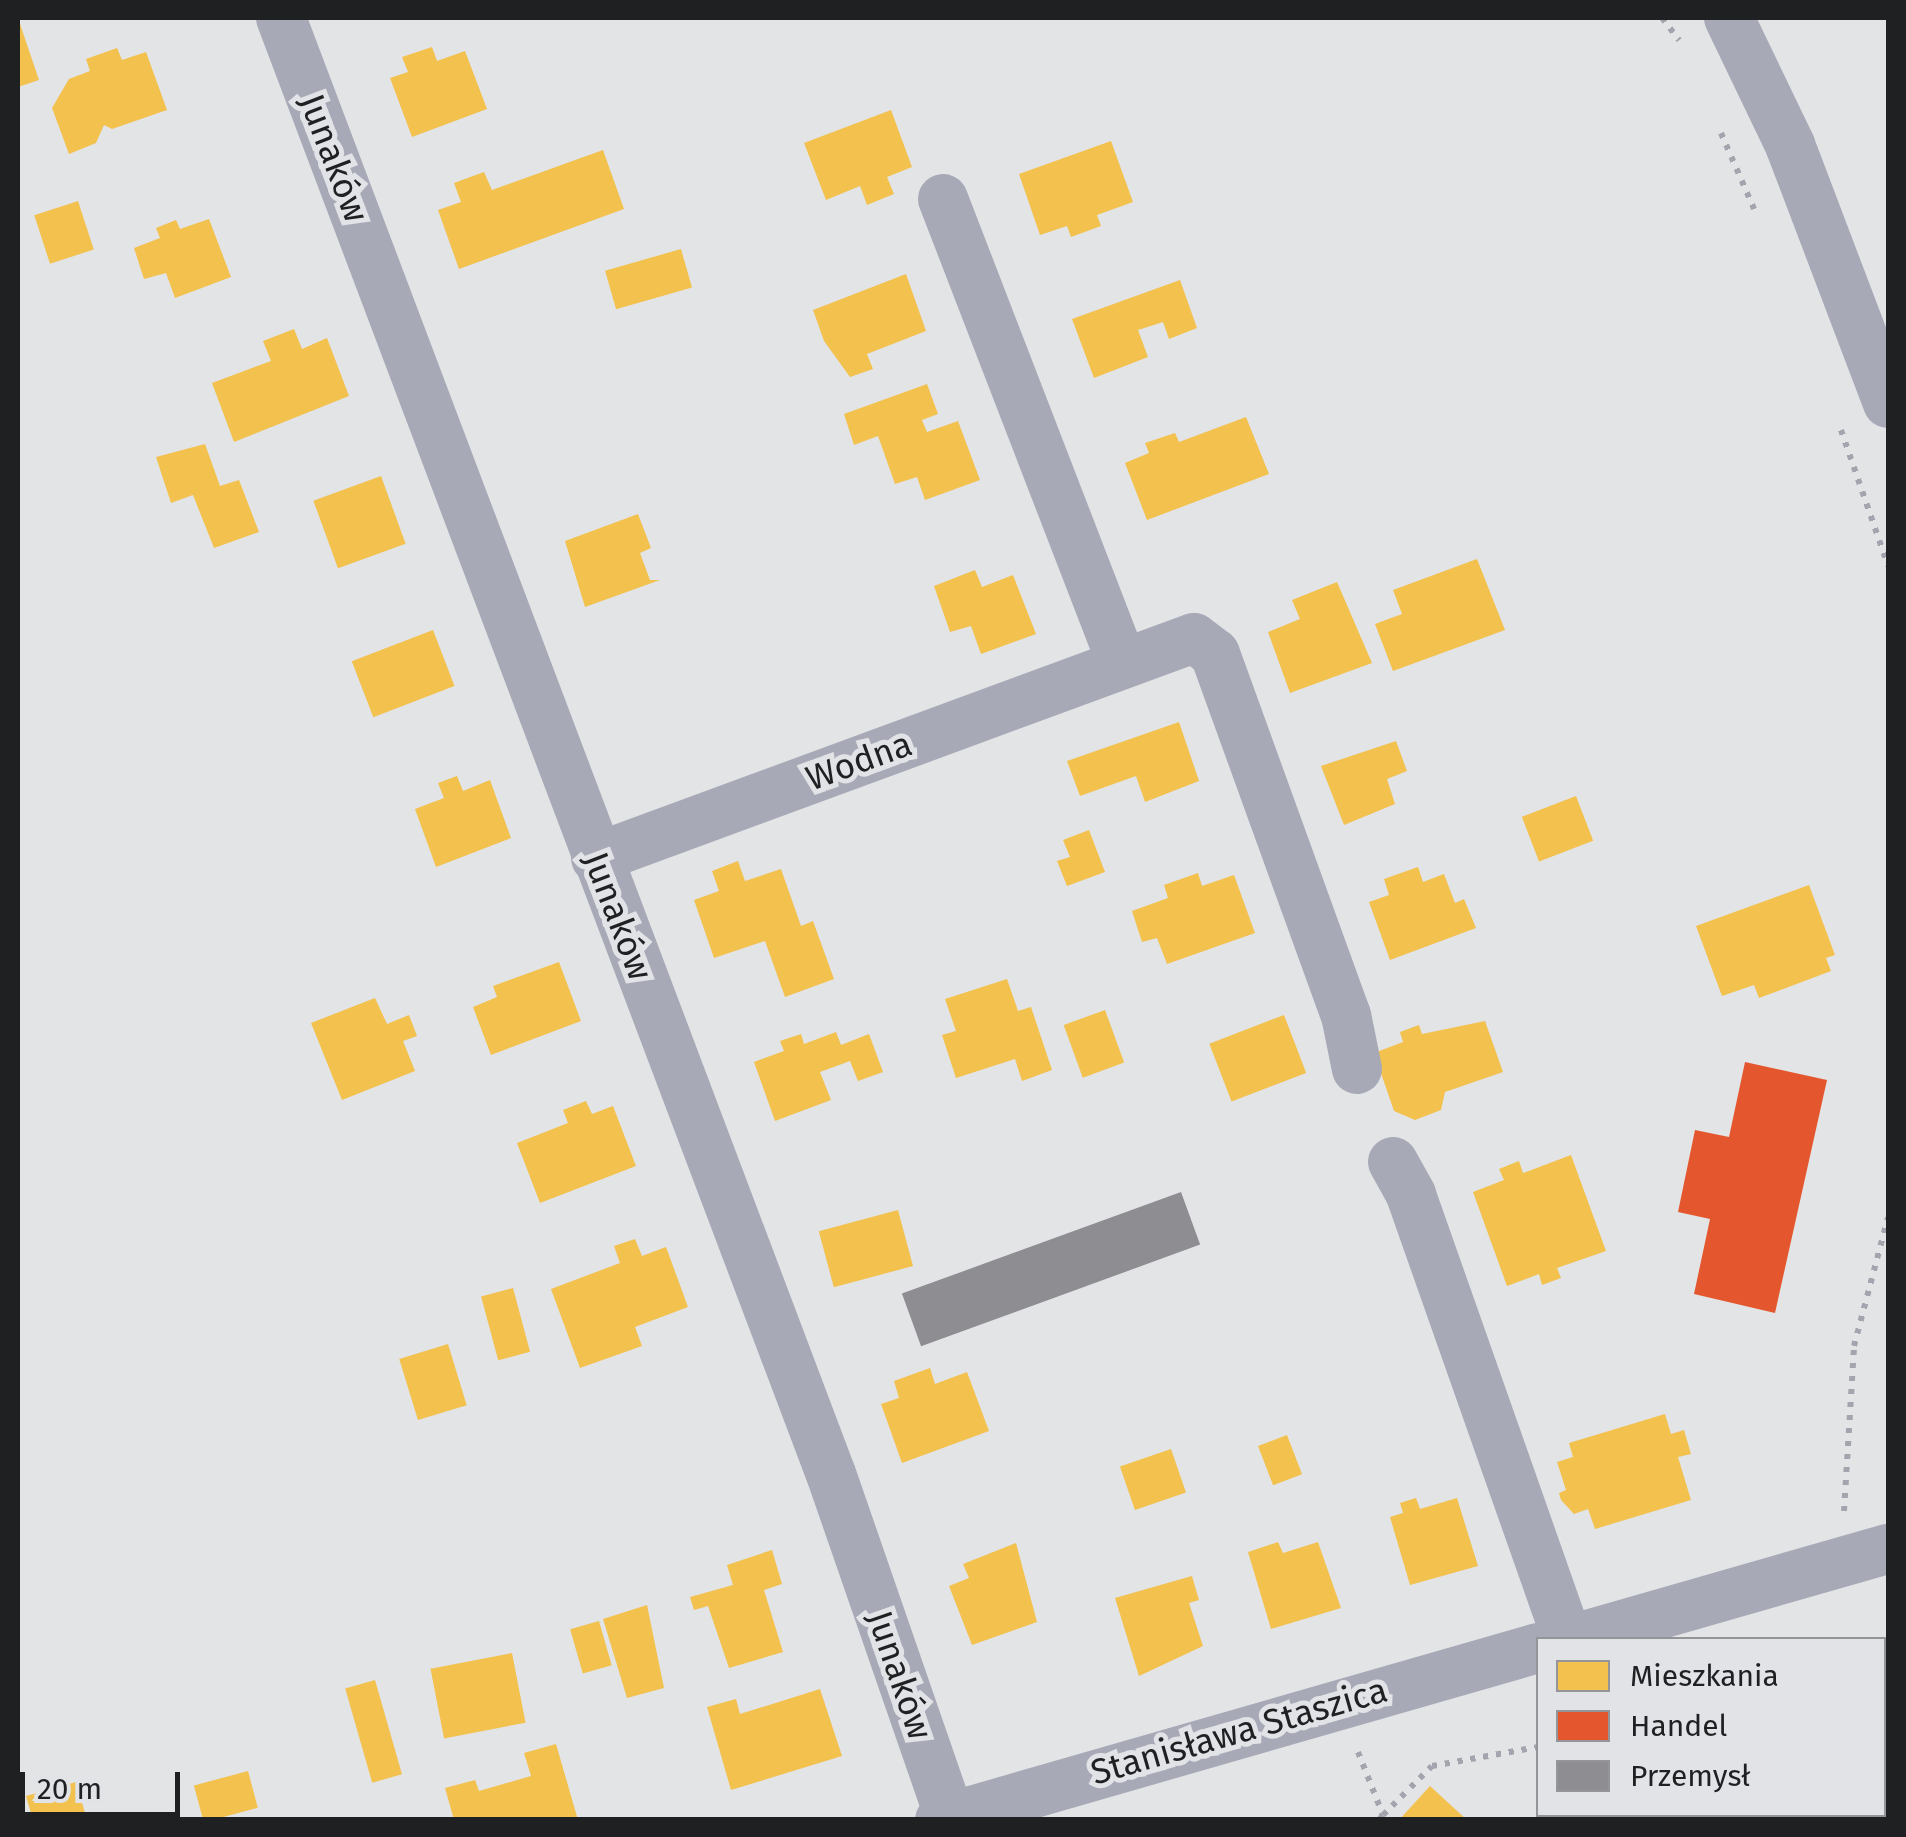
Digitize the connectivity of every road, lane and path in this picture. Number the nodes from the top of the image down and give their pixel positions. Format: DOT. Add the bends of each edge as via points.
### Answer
graph roads {
  1 [pos="281,18"];
  2 [pos="1728,18"];
  3 [pos="943,199"];
  4 [pos="1888,402"];
  5 [pos="1122,664"];
  6 [pos="596,858"];
  7 [pos="1357,1070"];
  8 [pos="1393,1162"];
  9 [pos="1888,1217"];
  10 [pos="1874,1553"];
  11 [pos="1568,1637"];
  12 [pos="1580,1637"];
  13 [pos="1536,1649"];
  14 [pos="1329,1704"];
  15 [pos="1536,1747"];
  16 [pos="1381,1817"];
  17 [pos="945,1818"];
  1 -- 6 [label="street, Junaków"];
  2 -- 4 [label="street" via="1790,145"];
  3 -- 5 [label="street"];
  5 -- 6 [label="street, Wodna"];
  5 -- 7 [label="street, Wodna" via="1194,638 1215,654 1346,1016"];
  6 -- 17 [label="street, Junaków" via="831,1474"];
  8 -- 11 [label="street" via="1412,1195"];
  9 -- 10 [label="path" via="1854,1346 1844,1510"];
  10 -- 12 [label="street"];
  13 -- 14 [label="street, Stanisława Staszica"];
  14 -- 16 [label="path" via="1347,1726"];
  14 -- 17 [label="street, Stanisława Staszica"];
  15 -- 16 [label="path" via="1432,1766"];
}
